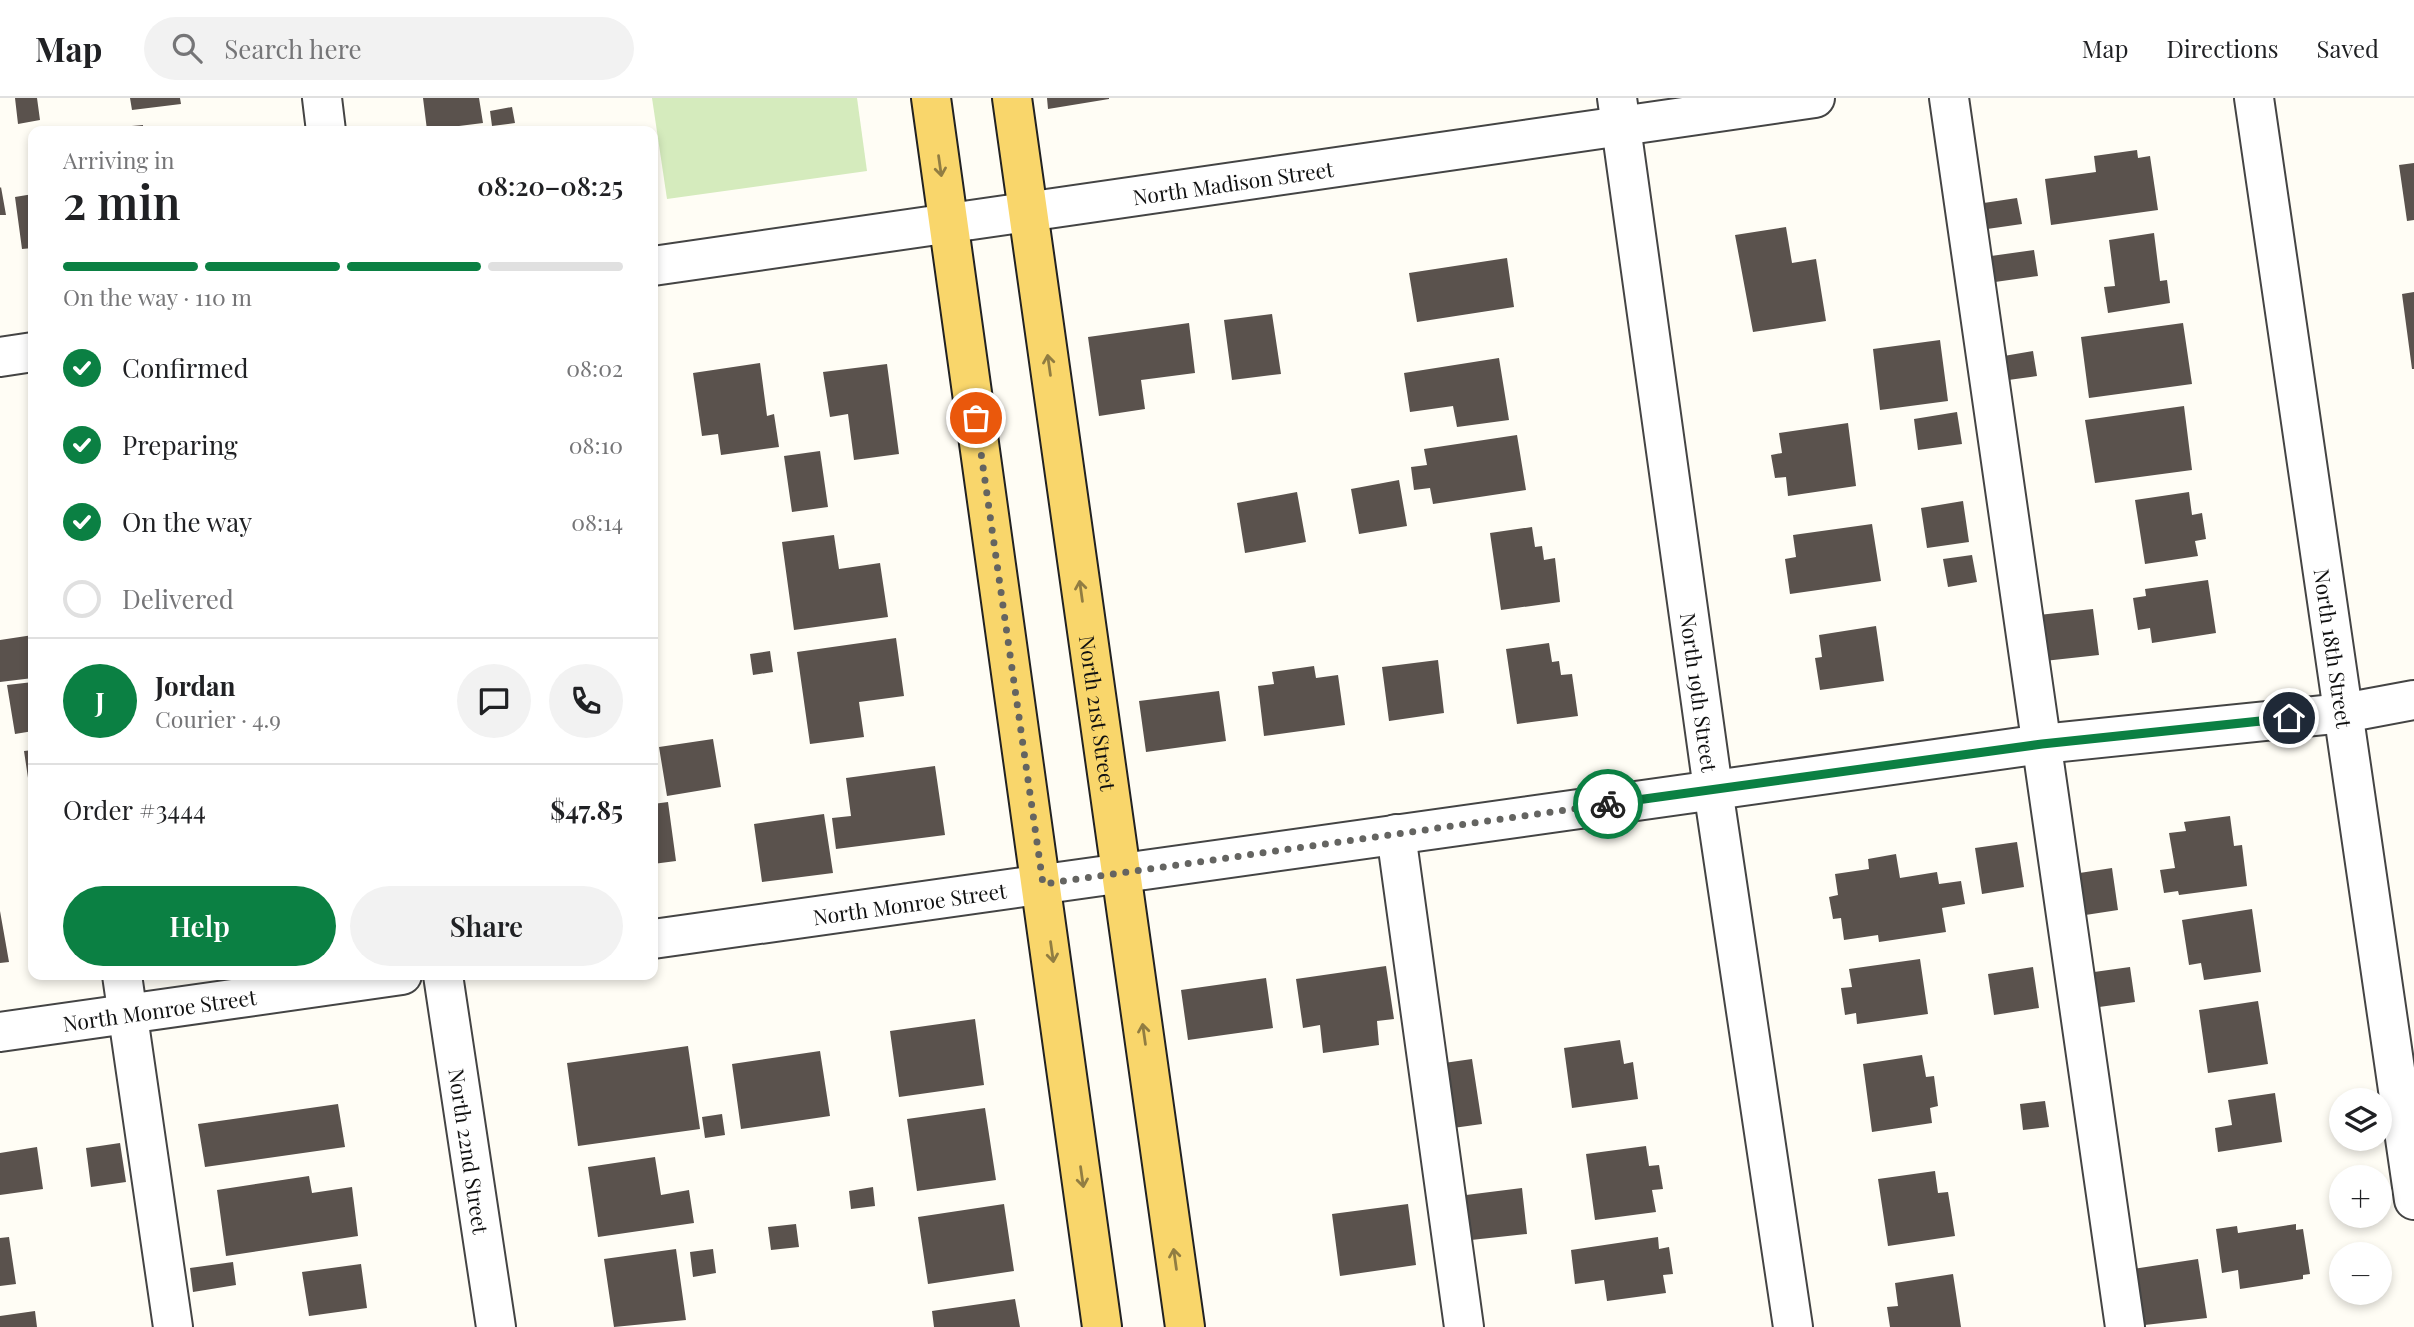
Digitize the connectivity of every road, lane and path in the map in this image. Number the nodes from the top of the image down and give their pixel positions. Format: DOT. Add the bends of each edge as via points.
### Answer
graph roads {
  1 [pos="322,98"];
  2 [pos="931,98"];
  3 [pos="1012,98"];
  4 [pos="1815,98"];
  5 [pos="1949,98"];
  6 [pos="2254,98"];
  7 [pos="1619,112"];
  8 [pos="326,126"];
  9 [pos="1027,214"];
  10 [pos="948,226"];
  11 [pos="658,265"];
  12 [pos="28,353"];
  13 [pos="0,357"];
  14 [pos="2414,700"];
  15 [pos="2344,713"];
  16 [pos="2042,744"];
  17 [pos="1713,789"];
  18 [pos="1396,834"];
  19 [pos="1121,873"];
  20 [pos="1043,884"];
  21 [pos="658,938"];
  22 [pos="123,980"];
  23 [pos="367,980"];
  24 [pos="444,980"];
  25 [pos="128,1014"];
  26 [pos="0,1032"];
  27 [pos="2414,1200"];
  28 [pos="173,1327"];
  29 [pos="496,1327"];
  30 [pos="1102,1327"];
  31 [pos="1185,1327"];
  32 [pos="1464,1327"];
  33 [pos="1793,1327"];
  34 [pos="2125,1327"];
  1 -- 8 [label="street"];
  2 -- 10 [label="main road, one-way"];
  3 -- 9 [label="main road, North 21st Street"];
  4 -- 7 [label="street, North Madison Street"];
  5 -- 16 [label="street"];
  6 -- 15 [label="street, North 18th Street"];
  7 -- 9 [label="street, North Madison Street"];
  7 -- 17 [label="street, North 19th Street"];
  9 -- 10 [label="street, North Madison Street"];
  19 -- 9 [label="main road, North 21st Street, one-way"];
  10 -- 11 [label="street, North Madison Street"];
  10 -- 20 [label="main road"];
  12 -- 13 [label="street"];
  14 -- 15 [label="street, North Monroe Street"];
  15 -- 16 [label="street, North Monroe Street"];
  15 -- 27 [label="street, North 18th Street"];
  16 -- 17 [label="street, North Monroe Street"];
  16 -- 34 [label="street"];
  17 -- 18 [label="street, North Monroe Street"];
  17 -- 33 [label="street, North 19th Street"];
  18 -- 19 [label="street, North Monroe Street"];
  18 -- 32 [label="street"];
  19 -- 20 [label="street, North Monroe Street"];
  31 -- 19 [label="main road, North 21st Street, one-way"];
  20 -- 21 [label="street, North Monroe Street"];
  20 -- 30 [label="main road, one-way"];
  22 -- 25 [label="street"];
  23 -- 25 [label="street, North Monroe Street"];
  24 -- 29 [label="street, North 22nd Street"];
  25 -- 26 [label="street, North Monroe Street"];
  25 -- 28 [label="street"];
}
